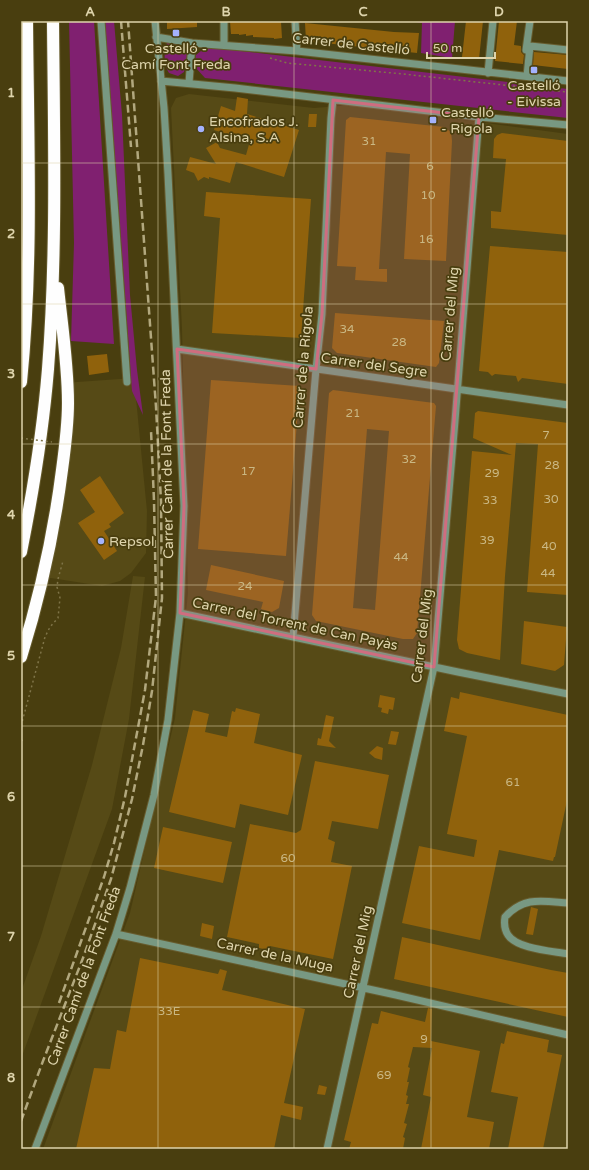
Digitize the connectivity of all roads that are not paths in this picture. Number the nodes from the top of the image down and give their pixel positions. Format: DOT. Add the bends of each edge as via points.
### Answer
graph roads {
  1 [pos="27,21"];
  2 [pos="53,21"];
  3 [pos="101,21"];
  4 [pos="155,21"];
  5 [pos="224,21"];
  6 [pos="295,21"];
  7 [pos="493,21"];
  8 [pos="530,21"];
  9 [pos="156,37"];
  10 [pos="192,43"];
  11 [pos="224,45"];
  12 [pos="568,50"];
  13 [pos="297,51"];
  14 [pos="488,73"];
  15 [pos="525,76"];
  16 [pos="161,81"];
  17 [pos="568,81"];
  18 [pos="189,83"];
  19 [pos="333,100"];
  20 [pos="479,117"];
  21 [pos="568,125"];
  22 [pos="53,249"];
  23 [pos="177,349"];
  24 [pos="316,370"];
  25 [pos="21,382"];
  26 [pos="127,382"];
  27 [pos="457,390"];
  28 [pos="568,405"];
  29 [pos="21,552"];
  30 [pos="180,614"];
  31 [pos="293,637"];
  32 [pos="21,657"];
  33 [pos="434,667"];
  34 [pos="568,694"];
  35 [pos="568,903"];
  36 [pos="116,934"];
  37 [pos="568,954"];
  38 [pos="364,988"];
  39 [pos="568,1035"];
  40 [pos="35,1149"];
  41 [pos="328,1149"];
  1 -- 25 [label="highway" via="28,280"];
  2 -- 22 [label="highway"];
  3 -- 26 [label="street"];
  4 -- 9 [label="street, Carrer Camí de la Font Freda"];
  5 -- 11 [label="street"];
  6 -- 13 [label="street"];
  7 -- 14 [label="street"];
  8 -- 15 [label="street"];
  9 -- 10 [label="street, Carrer de Castelló"];
  9 -- 16 [label="street, Carrer Camí de la Font Freda"];
  10 -- 11 [label="street, Carrer de Castelló"];
  10 -- 18 [label="street"];
  11 -- 13 [label="street, Carrer de Castelló"];
  12 -- 15 [label="street" via="530,46"];
  13 -- 14 [label="street, Carrer de Castelló"];
  14 -- 15 [label="street, Carrer de Castelló"];
  15 -- 17 [label="street, Carrer de Castelló"];
  16 -- 18 [label="street"];
  16 -- 23 [label="street, Carrer Camí de la Font Freda"];
  18 -- 19 [label="street"];
  19 -- 20 [label="street"];
  19 -- 24 [label="street, Carrer de la Rigola" via="322,314"];
  20 -- 21 [label="street"];
  20 -- 27 [label="street, Carrer del Mig"];
  22 -- 29 [label="highway" via="47,378 30,509"];
  22 -- 32 [label="highway" via="65,352 68,423 50,541"];
  23 -- 24 [label="street, Carrer del Segre"];
  23 -- 30 [label="street, Carrer Camí de la Font Freda" via="184,506"];
  24 -- 27 [label="street, Carrer del Segre"];
  24 -- 31 [label="street, Carrer de la Rigola"];
  27 -- 28 [label="street, Carrer del Segre"];
  27 -- 33 [label="street, Carrer del Mig"];
  30 -- 31 [label="street, Carrer del Torrent de Can Payàs"];
  30 -- 36 [label="street, Carrer Camí de la Font Freda" via="161,759 143,839"];
  31 -- 33 [label="street, Carrer del Torrent de Can Payàs"];
  33 -- 34 [label="street, Carrer del Torrent de Can Payàs"];
  33 -- 38 [label="street, Carrer del Mig"];
  35 -- 37 [label="street" via="523,902 512,908 505,917 504,927 508,936 524,946"];
  36 -- 38 [label="street, Carrer de la Muga"];
  36 -- 40 [label="street, Carrer Camí de la Font Freda"];
  38 -- 39 [label="street, Carrer de la Muga"];
  38 -- 41 [label="street, Carrer del Mig"];
}
